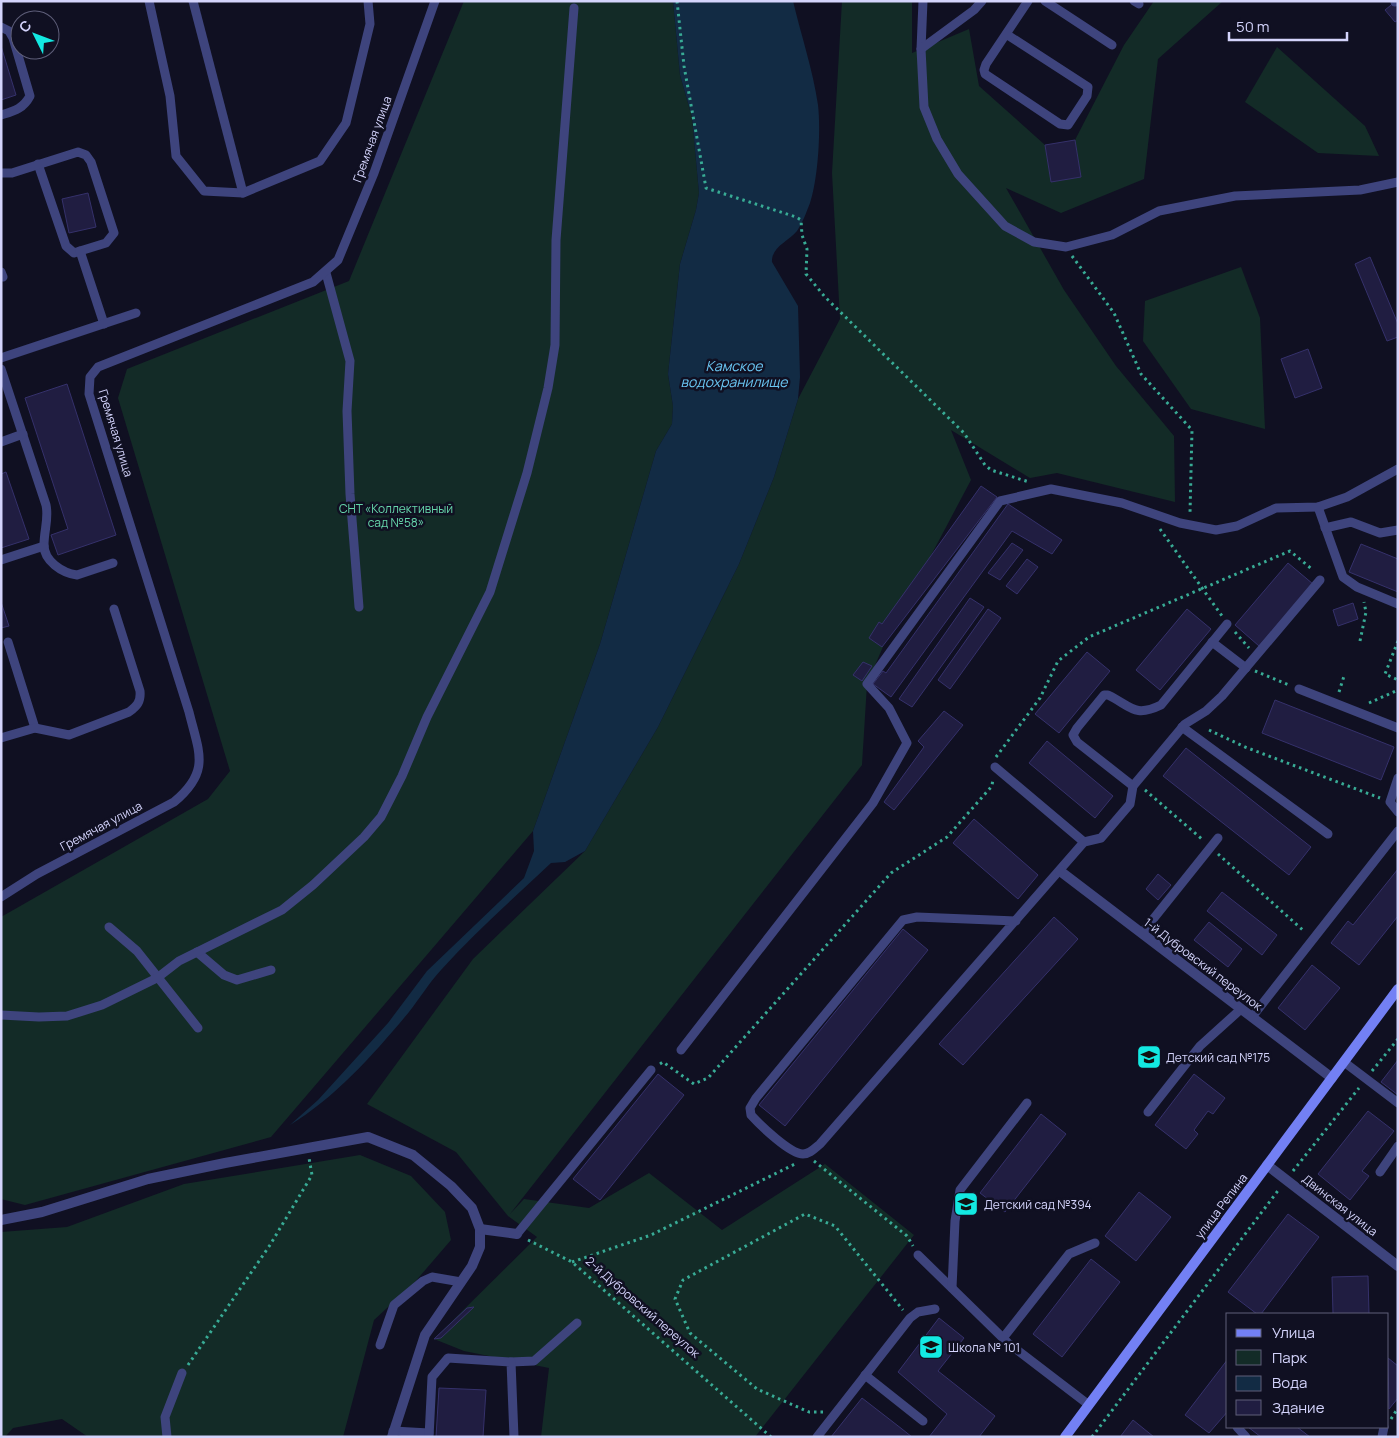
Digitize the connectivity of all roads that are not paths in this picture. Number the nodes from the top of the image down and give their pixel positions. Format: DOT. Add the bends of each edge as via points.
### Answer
graph roads {
  1 [pos="149,1"];
  2 [pos="193,1"];
  3 [pos="368,1"];
  4 [pos="435,1"];
  5 [pos="923,1"];
  6 [pos="982,1"];
  7 [pos="1028,1"];
  8 [pos="1045,1"];
  9 [pos="574,8"];
  10 [pos="1,27"];
  11 [pos="1006,34"];
  12 [pos="1112,45"];
  13 [pos="921,50"];
  14 [pos="1,115"];
  15 [pos="38,164"];
  16 [pos="1,173"];
  17 [pos="1398,182"];
  18 [pos="243,193"];
  19 [pos="80,251"];
  20 [pos="326,273"];
  21 [pos="136,313"];
  22 [pos="104,324"];
  23 [pos="1,358"];
  24 [pos="1,369"];
  25 [pos="23,434"];
  26 [pos="1,442"];
  27 [pos="1398,469"];
  28 [pos="1318,507"];
  29 [pos="1325,528"];
  30 [pos="1398,530"];
  31 [pos="44,546"];
  32 [pos="1,560"];
  33 [pos="113,563"];
  34 [pos="1318,576"];
  35 [pos="1398,604"];
  36 [pos="359,607"];
  37 [pos="114,609"];
  38 [pos="1227,624"];
  39 [pos="8,642"];
  40 [pos="1212,642"];
  41 [pos="1246,668"];
  42 [pos="1299,689"];
  43 [pos="1186,724"];
  44 [pos="35,728"];
  45 [pos="1398,728"];
  46 [pos="1,738"];
  47 [pos="995,767"];
  48 [pos="1398,778"];
  49 [pos="1132,786"];
  50 [pos="1398,812"];
  51 [pos="1398,831"];
  52 [pos="1328,834"];
  53 [pos="1218,838"];
  54 [pos="1084,842"];
  55 [pos="1060,871"];
  56 [pos="1,897"];
  57 [pos="1016,921"];
  58 [pos="109,927"];
  59 [pos="1142,933"];
  60 [pos="197,952"];
  61 [pos="271,970"];
  62 [pos="157,978"];
  63 [pos="1398,990"];
  64 [pos="1241,1008"];
  65 [pos="1,1015"];
  66 [pos="1252,1017"];
  67 [pos="198,1028"];
  68 [pos="681,1050"];
  69 [pos="1344,1062"];
  70 [pos="651,1070"];
  71 [pos="1332,1078"];
  72 [pos="1027,1103"];
  73 [pos="1398,1104"];
  74 [pos="1148,1112"];
  75 [pos="1397,1149"];
  76 [pos="1267,1165"];
  77 [pos="1380,1172"];
  78 [pos="1,1220"];
  79 [pos="480,1229"];
  80 [pos="517,1234"];
  81 [pos="1095,1243"];
  82 [pos="918,1255"];
  83 [pos="1398,1266"];
  84 [pos="461,1282"];
  85 [pos="952,1288"];
  86 [pos="935,1309"];
  87 [pos="577,1323"];
  88 [pos="1003,1338"];
  89 [pos="380,1345"];
  90 [pos="511,1362"];
  91 [pos="182,1373"];
  92 [pos="866,1375"];
  93 [pos="1089,1405"];
  94 [pos="923,1420"];
  95 [pos="392,1434"];
  96 [pos="429,1435"];
  97 [pos="167,1437"];
  98 [pos="514,1437"];
  99 [pos="817,1437"];
  100 [pos="1065,1437"];
  1 -- 18 [label="lane" via="170,96 176,156 204,191"];
  2 -- 18 [label="lane"];
  3 -- 18 [label="lane" via="370,24 346,123 320,161"];
  4 -- 20 [label="lane, Гремячая улица" via="374,173 338,260"];
  5 -- 13 [label="lane"];
  6 -- 13 [label="lane"];
  7 -- 11 [label="lane"];
  8 -- 12 [label="lane"];
  9 -- 60 [label="lane" via="556,240 553,354 527,473 490,592 381,818 313,885 282,910"];
  10 -- 14 [label="lane" via="13,38 30,96 19,109"];
  11 -- 11 [label="lane" via="986,64 985,74 1060,124 1068,125 1087,96 1088,87"];
  13 -- 17 [label="lane" via="924,107 937,139 958,174 1005,226 1034,242 1066,247 1112,235 1159,211 1225,198 1360,190"];
  15 -- 16 [label="lane" via="12,173"];
  15 -- 19 [label="lane" via="66,246 74,253"];
  15 -- 19 [label="lane" via="78,152 91,162 114,233 106,243"];
  19 -- 22 [label="lane"];
  20 -- 36 [label="lane" via="350,361 347,411"];
  20 -- 56 [label="lane, Гремячая улица" via="294,290 98,367 90,377 89,394 190,712 200,757 197,775 190,788 174,802 37,874"];
  21 -- 22 [label="lane"];
  22 -- 23 [label="lane"];
  24 -- 25 [label="lane"];
  25 -- 26 [label="lane"];
  25 -- 31 [label="lane" via="48,515"];
  27 -- 28 [label="lane" via="1348,497"];
  28 -- 29 [label="lane"];
  28 -- 68 [label="lane" via="1276,508 1238,526 1216,530 1190,525 1122,502 1051,489 1000,501 867,684 889,708 907,743 873,803"];
  29 -- 30 [label="lane" via="1351,522 1380,533"];
  29 -- 35 [label="lane" via="1343,577"];
  31 -- 32 [label="lane"];
  31 -- 33 [label="lane" via="51,562 72,574"];
  34 -- 41 [label="lane"];
  37 -- 44 [label="lane" via="140,691 141,699 137,706 69,735"];
  38 -- 40 [label="lane"];
  39 -- 44 [label="lane"];
  40 -- 41 [label="lane"];
  40 -- 49 [label="lane" via="1161,705 1140,712 1108,695 1104,696 1073,734 1077,742"];
  41 -- 43 [label="lane" via="1206,711"];
  42 -- 45 [label="lane"];
  43 -- 49 [label="lane"];
  43 -- 52 [label="lane"];
  44 -- 46 [label="lane"];
  47 -- 54 [label="lane"];
  48 -- 50 [label="lane" via="1390,802"];
  49 -- 54 [label="lane" via="1130,804 1101,838"];
  51 -- 66 [label="lane"];
  53 -- 59 [label="lane"];
  54 -- 55 [label="lane"];
  55 -- 57 [label="lane"];
  55 -- 59 [label="street, 1-й Дубровский переулок"];
  57 -- 57 [label="lane" via="808,1155 792,1151 752,1115 750,1108 756,1098 897,924 909,917"];
  58 -- 62 [label="lane" via="137,951"];
  59 -- 64 [label="street, 1-й Дубровский переулок"];
  60 -- 61 [label="lane" via="224,975 237,980"];
  60 -- 62 [label="lane"];
  62 -- 65 [label="lane" via="102,1005 67,1016"];
  62 -- 67 [label="lane"];
  63 -- 69 [label="main road, улица Репина"];
  64 -- 66 [label="street, 1-й Дубровский переулок"];
  64 -- 74 [label="lane" via="1200,1046"];
  66 -- 71 [label="street, 1-й Дубровский переулок"];
  69 -- 71 [label="main road, улица Репина"];
  69 -- 73 [label="lane"];
  70 -- 80 [label="lane"];
  71 -- 76 [label="main road, улица Репина"];
  72 -- 85 [label="lane" via="960,1190"];
  75 -- 77 [label="lane"];
  76 -- 83 [label="street, Двинская улица"];
  76 -- 93 [label="main road, улица Репина"];
  78 -- 79 [label="street" via="42,1212 148,1179 368,1137 413,1155 451,1186 472,1208"];
  79 -- 80 [label="street"];
  79 -- 84 [label="street" via="480,1247"];
  81 -- 88 [label="lane" via="1068,1254"];
  82 -- 85 [label="lane"];
  84 -- 89 [label="lane" via="432,1277 423,1281 394,1305"];
  84 -- 95 [label="street" via="425,1335"];
  85 -- 88 [label="lane"];
  86 -- 92 [label="lane" via="918,1312 910,1318"];
  87 -- 90 [label="lane" via="534,1361"];
  88 -- 93 [label="lane"];
  90 -- 96 [label="lane" via="448,1358 432,1377"];
  90 -- 98 [label="lane"];
  91 -- 97 [label="lane" via="165,1417"];
  92 -- 94 [label="lane"];
  92 -- 99 [label="lane"];
  93 -- 100 [label="main road, улица Репина"];
  95 -- 96 [label="lane"];
}
